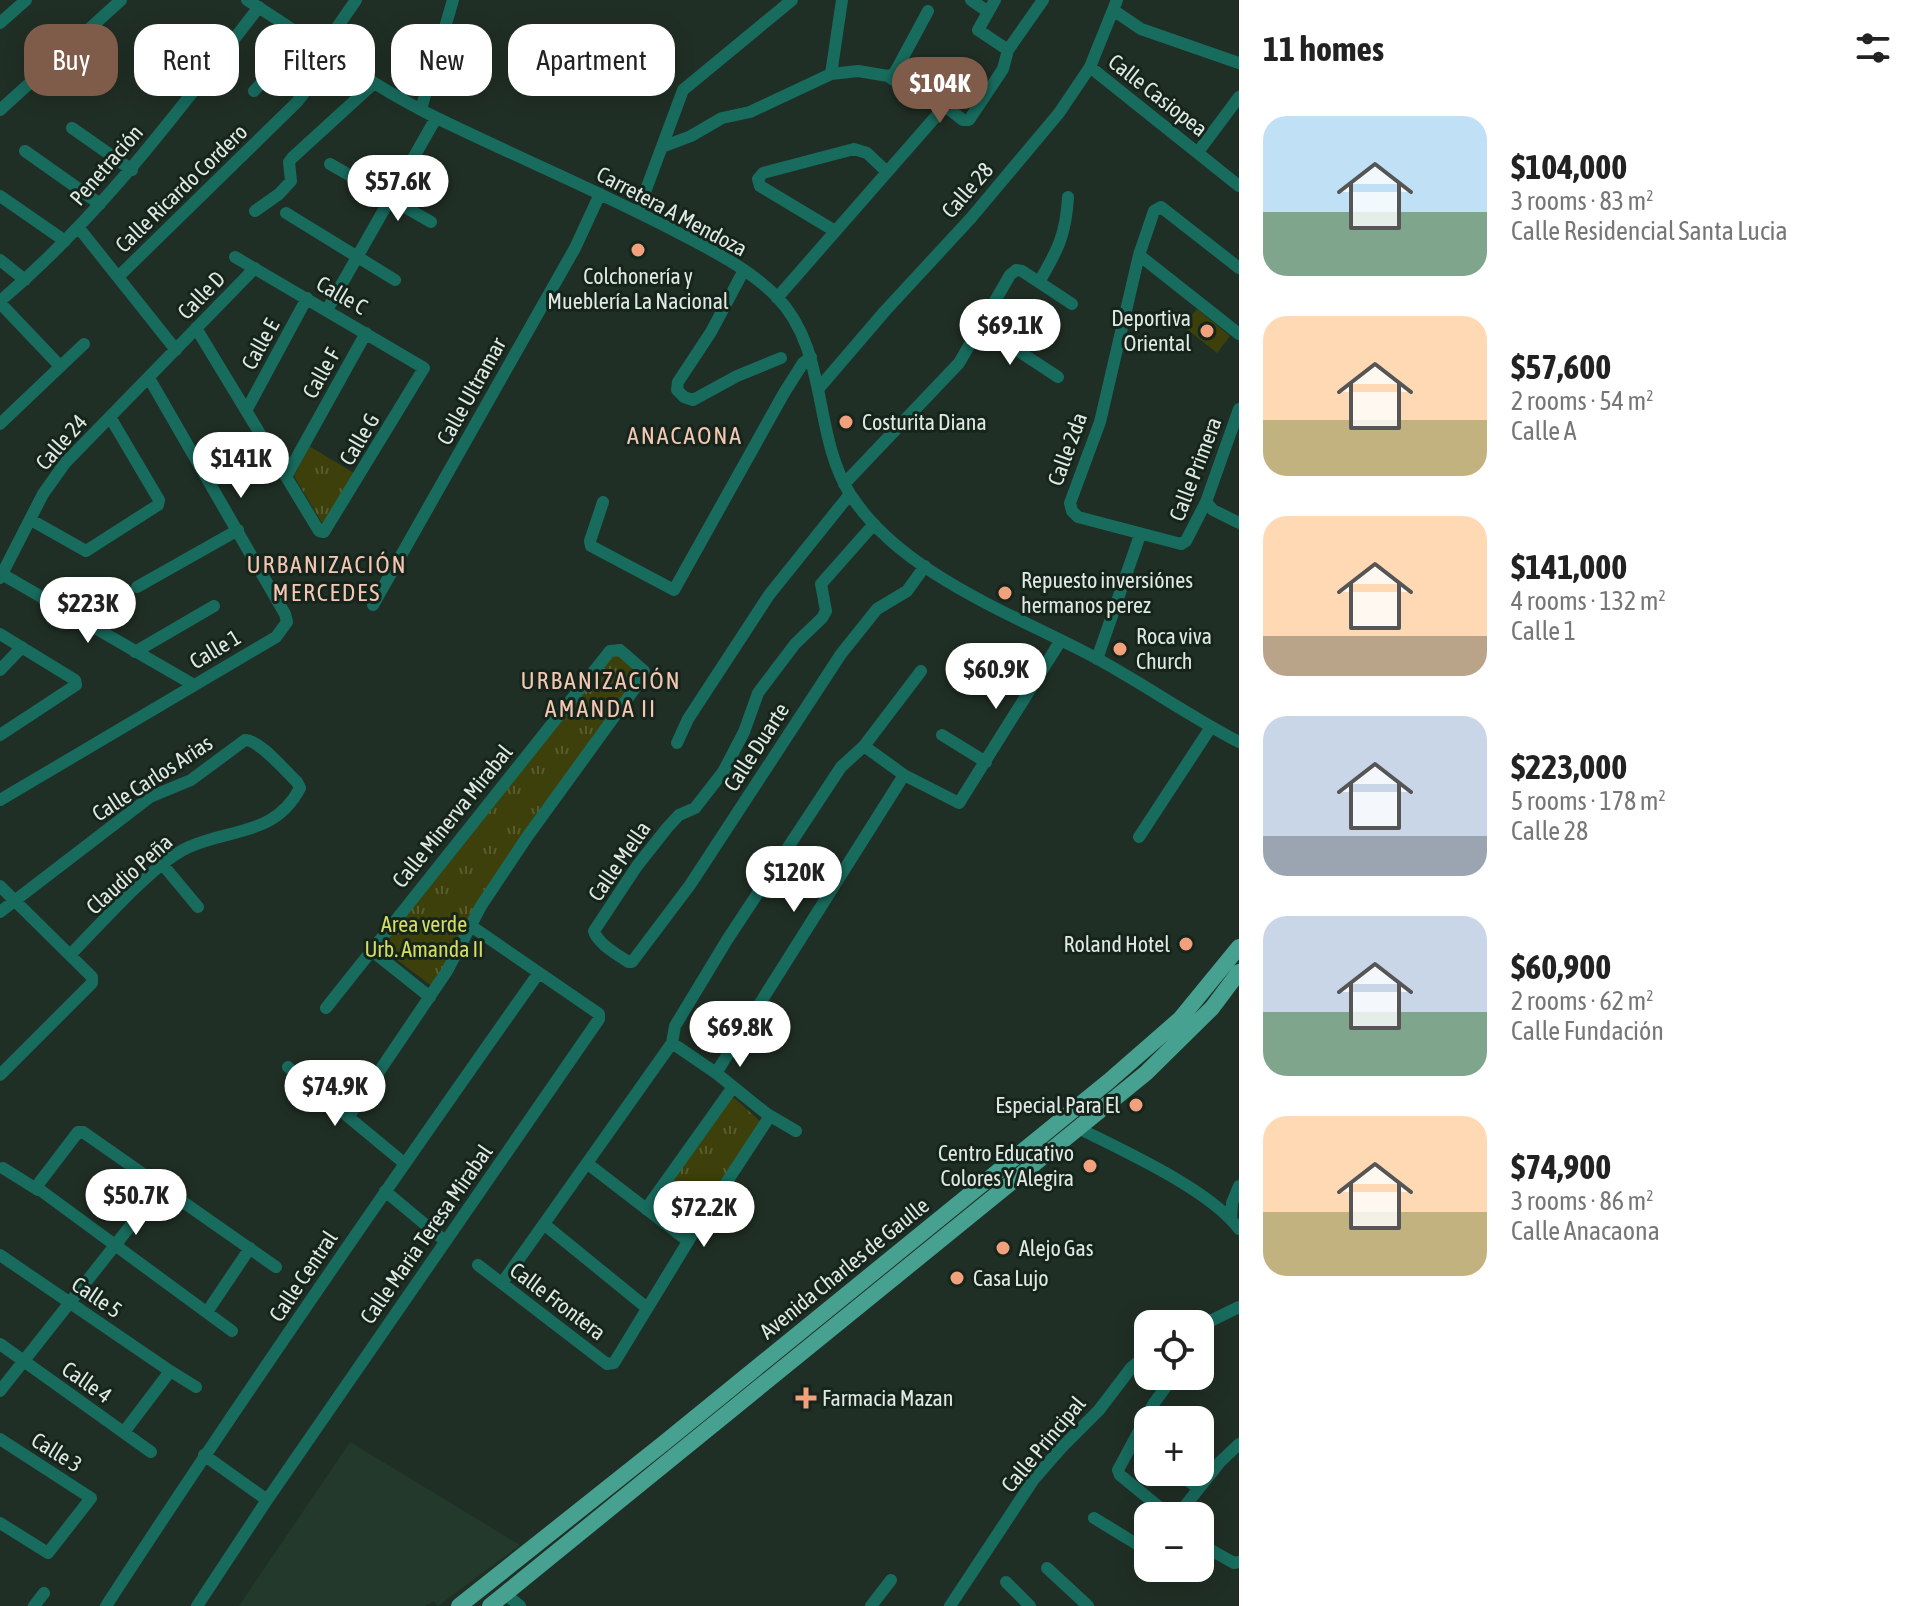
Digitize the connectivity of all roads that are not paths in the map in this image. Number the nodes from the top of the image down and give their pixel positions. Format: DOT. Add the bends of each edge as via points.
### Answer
graph roads {
  1 [pos="26,0"];
  2 [pos="121,0"];
  3 [pos="247,0"];
  4 [pos="356,0"];
  5 [pos="453,0"];
  6 [pos="792,0"];
  7 [pos="842,0"];
  8 [pos="971,0"];
  9 [pos="1043,0"];
  10 [pos="1115,5"];
  11 [pos="991,6"];
  12 [pos="259,7"];
  13 [pos="928,11"];
  14 [pos="0,23"];
  15 [pos="284,24"];
  16 [pos="343,24"];
  17 [pos="1008,50"];
  18 [pos="1239,63"];
  19 [pos="1090,67"];
  20 [pos="831,74"];
  21 [pos="888,76"];
  22 [pos="375,84"];
  23 [pos="301,96"];
  24 [pos="360,96"];
  25 [pos="1239,97"];
  26 [pos="945,106"];
  27 [pos="1,107"];
  28 [pos="421,109"];
  29 [pos="1234,115"];
  30 [pos="436,118"];
  31 [pos="72,128"];
  32 [pos="662,147"];
  33 [pos="25,151"];
  34 [pos="1198,152"];
  35 [pos="330,164"];
  36 [pos="132,170"];
  37 [pos="887,172"];
  38 [pos="1239,186"];
  39 [pos="600,194"];
  40 [pos="0,196"];
  41 [pos="1068,197"];
  42 [pos="390,201"];
  43 [pos="100,204"];
  44 [pos="255,211"];
  45 [pos="638,211"];
  46 [pos="286,213"];
  47 [pos="431,222"];
  48 [pos="78,227"];
  49 [pos="835,231"];
  50 [pos="65,241"];
  51 [pos="1139,255"];
  52 [pos="235,257"];
  53 [pos="358,258"];
  54 [pos="0,260"];
  55 [pos="255,268"];
  56 [pos="1239,268"];
  57 [pos="744,270"];
  58 [pos="119,276"];
  59 [pos="25,280"];
  60 [pos="395,280"];
  61 [pos="1039,282"];
  62 [pos="307,298"];
  63 [pos="777,298"];
  64 [pos="0,302"];
  65 [pos="1072,304"];
  66 [pos="327,310"];
  67 [pos="982,327"];
  68 [pos="196,328"];
  69 [pos="366,333"];
  70 [pos="1239,334"];
  71 [pos="84,344"];
  72 [pos="176,350"];
  73 [pos="811,357"];
  74 [pos="781,358"];
  75 [pos="60,366"];
  76 [pos="424,371"];
  77 [pos="1058,377"];
  78 [pos="149,378"];
  79 [pos="819,388"];
  80 [pos="0,401"];
  81 [pos="247,409"];
  82 [pos="1239,409"];
  83 [pos="10,413"];
  84 [pos="110,417"];
  85 [pos="0,424"];
  86 [pos="287,475"];
  87 [pos="847,489"];
  88 [pos="603,502"];
  89 [pos="1206,502"];
  90 [pos="31,520"];
  91 [pos="1239,523"];
  92 [pos="874,524"];
  93 [pos="238,530"];
  94 [pos="1140,535"];
  95 [pos="925,566"];
  96 [pos="1,575"];
  97 [pos="137,587"];
  98 [pos="373,605"];
  99 [pos="214,606"];
  100 [pos="0,634"];
  101 [pos="1061,640"];
  102 [pos="22,647"];
  103 [pos="135,652"];
  104 [pos="1097,659"];
  105 [pos="0,670"];
  106 [pos="921,671"];
  107 [pos="194,685"];
  108 [pos="1211,727"];
  109 [pos="0,735"];
  110 [pos="942,735"];
  111 [pos="251,739"];
  112 [pos="1239,742"];
  113 [pos="677,743"];
  114 [pos="864,746"];
  115 [pos="986,762"];
  116 [pos="904,775"];
  117 [pos="0,800"];
  118 [pos="1139,837"];
  119 [pos="163,865"];
  120 [pos="0,886"];
  121 [pos="14,899"];
  122 [pos="198,907"];
  123 [pos="0,912"];
  124 [pos="471,926"];
  125 [pos="594,931"];
  126 [pos="1239,947"];
  127 [pos="371,950"];
  128 [pos="70,955"];
  129 [pos="1239,972"];
  130 [pos="538,974"];
  131 [pos="430,997"];
  132 [pos="326,1008"];
  133 [pos="672,1043"];
  134 [pos="288,1067"];
  135 [pos="716,1073"];
  136 [pos="0,1075"];
  137 [pos="733,1087"];
  138 [pos="1097,1101"];
  139 [pos="349,1116"];
  140 [pos="768,1116"];
  141 [pos="1080,1129"];
  142 [pos="796,1131"];
  143 [pos="404,1163"];
  144 [pos="588,1164"];
  145 [pos="3,1168"];
  146 [pos="1239,1186"];
  147 [pos="161,1187"];
  148 [pos="37,1189"];
  149 [pos="385,1191"];
  150 [pos="964,1199"];
  151 [pos="646,1209"];
  152 [pos="977,1212"];
  153 [pos="1235,1224"];
  154 [pos="545,1225"];
  155 [pos="445,1241"];
  156 [pos="688,1241"];
  157 [pos="116,1245"];
  158 [pos="250,1248"];
  159 [pos="0,1255"];
  160 [pos="478,1265"];
  161 [pos="276,1267"];
  162 [pos="502,1283"];
  163 [pos="69,1302"];
  164 [pos="1239,1307"];
  165 [pos="647,1308"];
  166 [pos="207,1312"];
  167 [pos="1214,1319"];
  168 [pos="232,1331"];
  169 [pos="0,1344"];
  170 [pos="23,1361"];
  171 [pos="1134,1366"];
  172 [pos="167,1372"];
  173 [pos="196,1387"];
  174 [pos="0,1391"];
  175 [pos="124,1432"];
  176 [pos="0,1439"];
  177 [pos="1134,1442"];
  178 [pos="1239,1444"];
  179 [pos="151,1452"];
  180 [pos="204,1455"];
  181 [pos="1134,1484"];
  182 [pos="1136,1486"];
  183 [pos="1195,1486"];
  184 [pos="1198,1488"];
  185 [pos="267,1500"];
  186 [pos="1154,1502"];
  187 [pos="1188,1502"];
  188 [pos="1094,1518"];
  189 [pos="0,1523"];
  190 [pos="1134,1542"];
  191 [pos="1214,1552"];
  192 [pos="1239,1562"];
  193 [pos="1047,1568"];
  194 [pos="891,1580"];
  195 [pos="1006,1582"];
  196 [pos="44,1593"];
  197 [pos="505,1594"];
  198 [pos="1021,1603"];
  199 [pos="34,1606"];
  200 [pos="106,1606"];
  201 [pos="197,1606"];
  202 [pos="459,1606"];
  203 [pos="490,1606"];
  204 [pos="520,1606"];
  205 [pos="871,1606"];
  206 [pos="950,1606"];
  207 [pos="1088,1606"];
  1 -- 14 [label="street"];
  2 -- 27 [label="street"];
  3 -- 12 [label="street, Carretera A Mendoza"];
  4 -- 16 [label="street, Calle Ricardo Cordero"];
  5 -- 28 [label="street"];
  6 -- 32 [label="street" via="683,90"];
  7 -- 20 [label="street"];
  8 -- 11 [label="street"];
  9 -- 17 [label="street"];
  10 -- 18 [label="street" via="1141,29"];
  10 -- 19 [label="street, Calle 28"];
  11 -- 17 [label="street" via="978,30"];
  12 -- 15 [label="street, Carretera A Mendoza"];
  12 -- 36 [label="street, Penetración"];
  13 -- 21 [label="street" via="894,74"];
  17 -- 26 [label="street" via="1003,69 969,120"];
  19 -- 34 [label="street, Calle Casiopea"];
  19 -- 79 [label="street, Calle 28" via="1059,113 971,218"];
  20 -- 21 [label="street"];
  20 -- 32 [label="street"];
  21 -- 26 [label="street"];
  22 -- 28 [label="street, Carretera A Mendoza"];
  23 -- 58 [label="street, Calle Ricardo Cordero"];
  24 -- 44 [label="street" via="292,158 291,181"];
  25 -- 29 [label="street"];
  26 -- 37 [label="street"];
  28 -- 30 [label="street, Carretera A Mendoza"];
  29 -- 34 [label="street"];
  30 -- 39 [label="street, Carretera A Mendoza"];
  30 -- 42 [label="street"];
  31 -- 36 [label="street"];
  32 -- 45 [label="street"];
  33 -- 43 [label="street"];
  34 -- 38 [label="street, Calle Casiopea"];
  35 -- 42 [label="street"];
  36 -- 43 [label="street, Penetración"];
  37 -- 49 [label="street"];
  37 -- 49 [label="street" via="867,153 854,149 763,173 758,179 760,186"];
  39 -- 45 [label="street, Carretera A Mendoza"];
  39 -- 98 [label="street, Calle Ultramar" via="575,248"];
  40 -- 50 [label="street"];
  41 -- 61 [label="street" via="1059,249"];
  42 -- 47 [label="street"];
  42 -- 53 [label="street"];
  43 -- 48 [label="street, Penetración"];
  45 -- 57 [label="street, Carretera A Mendoza"];
  46 -- 53 [label="street"];
  48 -- 50 [label="street, Penetración"];
  48 -- 58 [label="street"];
  49 -- 63 [label="street"];
  50 -- 59 [label="street, Penetración"];
  51 -- 56 [label="street, Calle 2da" via="1157,208"];
  51 -- 70 [label="street"];
  51 -- 94 [label="street, Calle 2da" via="1100,422 1070,503 1078,517"];
  52 -- 55 [label="street, Calle C"];
  53 -- 60 [label="street"];
  53 -- 66 [label="street"];
  54 -- 59 [label="street"];
  55 -- 62 [label="street, Calle C"];
  55 -- 68 [label="street, Calle D"];
  57 -- 63 [label="street, Carretera A Mendoza"];
  57 -- 74 [label="street" via="677,390 693,400"];
  58 -- 72 [label="street"];
  59 -- 64 [label="street, Penetración"];
  61 -- 65 [label="street"];
  61 -- 67 [label="street" via="1016,270"];
  62 -- 66 [label="street, Calle C"];
  62 -- 81 [label="street, Calle E"];
  63 -- 73 [label="street, Carretera A Mendoza"];
  64 -- 75 [label="street"];
  66 -- 69 [label="street, Calle C"];
  67 -- 77 [label="street"];
  67 -- 87 [label="street" via="959,363"];
  68 -- 72 [label="street, Calle D"];
  68 -- 81 [label="street"];
  69 -- 76 [label="street, Calle C"];
  69 -- 86 [label="street, Calle F"];
  71 -- 75 [label="street"];
  72 -- 78 [label="street, Calle 24"];
  73 -- 79 [label="street, Carretera A Mendoza"];
  73 -- 88 [label="street" via="784,393 674,590 591,546"];
  75 -- 83 [label="street"];
  76 -- 86 [label="street, Calle G" via="324,532"];
  78 -- 84 [label="street, Calle 24"];
  78 -- 93 [label="street, Calle 1"];
  79 -- 87 [label="street, Carretera A Mendoza" via="836,468"];
  80 -- 83 [label="street"];
  81 -- 86 [label="street"];
  82 -- 89 [label="street, Calle Primera"];
  83 -- 85 [label="street"];
  84 -- 90 [label="street, Calle 24" via="52,479"];
  84 -- 90 [label="street" via="159,500 155,509 86,551"];
  87 -- 92 [label="street, Carretera A Mendoza"];
  87 -- 113 [label="street" via="769,595"];
  89 -- 91 [label="street"];
  89 -- 94 [label="street, Calle Primera" via="1192,535 1181,544"];
  90 -- 96 [label="street, Calle 24"];
  92 -- 95 [label="street, Carretera A Mendoza"];
  92 -- 125 [label="street, Calle Mella" via="821,584 826,611 758,693 723,772 637,866"];
  93 -- 97 [label="street"];
  93 -- 107 [label="street, Calle 1" via="287,622 276,637"];
  94 -- 104 [label="street"];
  95 -- 101 [label="street, Carretera A Mendoza"];
  95 -- 125 [label="street, Calle Duarte" via="907,591 877,609 841,654 690,885 632,962"];
  96 -- 103 [label="street"];
  99 -- 103 [label="street"];
  100 -- 102 [label="street"];
  101 -- 104 [label="street, Carretera A Mendoza"];
  101 -- 115 [label="street"];
  102 -- 105 [label="street"];
  102 -- 109 [label="street" via="75,680 73,689"];
  103 -- 107 [label="street"];
  104 -- 108 [label="street, Carretera A Mendoza"];
  106 -- 114 [label="street"];
  107 -- 117 [label="street, Calle 1"];
  108 -- 112 [label="street, Carretera A Mendoza"];
  108 -- 118 [label="street"];
  110 -- 115 [label="street"];
  111 -- 119 [label="street, Claudio Peña" via="300,788 278,816 253,829 189,847"];
  111 -- 121 [label="street, Calle Carlos Arias" via="191,780 150,797"];
  114 -- 116 [label="street"];
  114 -- 133 [label="street" via="841,767 727,940 675,1026"];
  115 -- 116 [label="street" via="959,803"];
  116 -- 135 [label="street"];
  119 -- 122 [label="street"];
  119 -- 128 [label="street, Claudio Peña"];
  120 -- 121 [label="street"];
  121 -- 123 [label="street, Calle Carlos Arias"];
  121 -- 128 [label="street"];
  124 -- 127 [label="street, Calle Minerva Mirabal" via="527,837 643,677 644,671 620,650 610,651"];
  124 -- 130 [label="street, Calle Maria Teresa Mirabal"];
  124 -- 131 [label="street"];
  126 -- 138 [label="main road, Avenida Charles de Gaulle" via="1180,1019"];
  127 -- 131 [label="street"];
  127 -- 132 [label="street, Calle Minerva Mirabal"];
  128 -- 136 [label="street" via="92,983"];
  129 -- 138 [label="main road, Avenida Charles de Gaulle" via="1167,1054"];
  130 -- 143 [label="street, Calle Central"];
  130 -- 155 [label="street, Calle Maria Teresa Mirabal" via="599,1014 599,1019"];
  131 -- 139 [label="street"];
  133 -- 135 [label="street"];
  133 -- 144 [label="street"];
  134 -- 139 [label="street"];
  135 -- 137 [label="street"];
  137 -- 140 [label="street"];
  137 -- 151 [label="street"];
  138 -- 141 [label="main road, Avenida Charles de Gaulle"];
  138 -- 150 [label="main road, Avenida Charles de Gaulle"];
  139 -- 143 [label="street"];
  140 -- 142 [label="street"];
  140 -- 156 [label="street"];
  141 -- 152 [label="main road, Avenida Charles de Gaulle"];
  141 -- 153 [label="street" via="1183,1184"];
  143 -- 149 [label="street, Calle Central"];
  144 -- 151 [label="street"];
  144 -- 154 [label="street"];
  145 -- 148 [label="street"];
  146 -- 153 [label="street" via="1232,1203"];
  147 -- 148 [label="street" via="78,1132"];
  147 -- 157 [label="street"];
  147 -- 158 [label="street"];
  148 -- 157 [label="street"];
  149 -- 155 [label="street"];
  149 -- 180 [label="street, Calle Central"];
  150 -- 152 [label="main road"];
  150 -- 202 [label="main road, Avenida Charles de Gaulle"];
  151 -- 156 [label="street"];
  152 -- 197 [label="main road, Avenida Charles de Gaulle"];
  154 -- 162 [label="street"];
  154 -- 165 [label="street"];
  155 -- 185 [label="street, Calle Maria Teresa Mirabal"];
  156 -- 165 [label="street"];
  157 -- 163 [label="street"];
  157 -- 166 [label="street"];
  158 -- 161 [label="street"];
  158 -- 166 [label="street"];
  159 -- 163 [label="street, Calle 5"];
  160 -- 162 [label="street, Calle Frontera"];
  162 -- 165 [label="street, Calle Frontera" via="607,1364 614,1363"];
  163 -- 170 [label="street"];
  163 -- 172 [label="street, Calle 5"];
  164 -- 167 [label="street"];
  166 -- 168 [label="street"];
  169 -- 170 [label="street, Calle 4"];
  170 -- 174 [label="street"];
  170 -- 175 [label="street, Calle 4"];
  171 -- 206 [label="street, Calle Principal" via="1034,1479"];
  172 -- 173 [label="street, Calle 5"];
  172 -- 175 [label="street"];
  175 -- 179 [label="street, Calle 4"];
  176 -- 189 [label="street, Calle 3" via="91,1496 50,1552"];
  177 -- 181 [label="street" via="1118,1470"];
  178 -- 184 [label="street"];
  180 -- 185 [label="street"];
  180 -- 200 [label="street, Calle Central"];
  182 -- 186 [label="street"];
  183 -- 184 [label="street"];
  184 -- 187 [label="street"];
  185 -- 201 [label="street, Calle Maria Teresa Mirabal"];
  188 -- 190 [label="street"];
  191 -- 192 [label="street"];
  193 -- 207 [label="street"];
  194 -- 205 [label="street"];
  195 -- 198 [label="street"];
  196 -- 199 [label="street"];
  197 -- 203 [label="main road, Avenida Charles de Gaulle"];
  197 -- 204 [label="street"];
}
